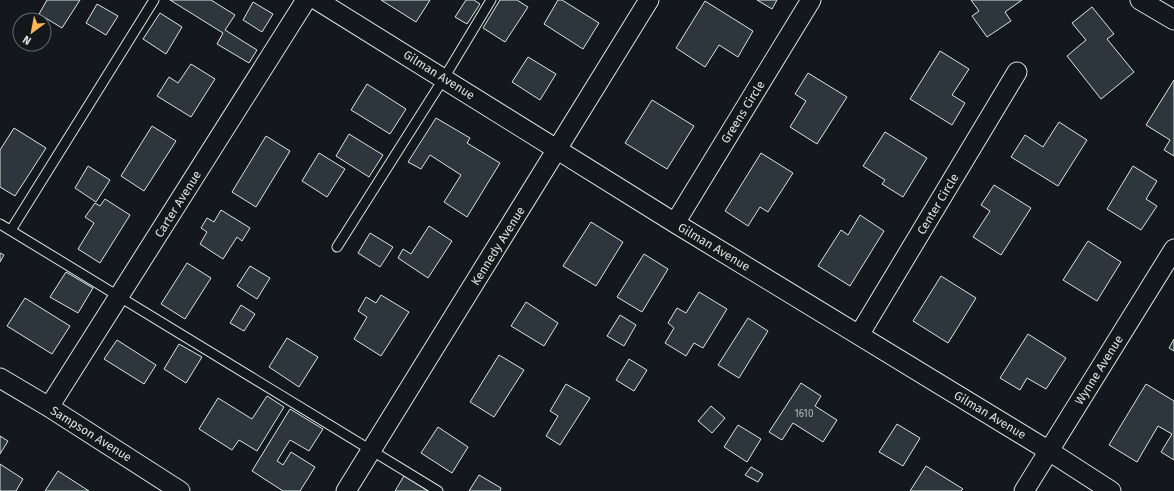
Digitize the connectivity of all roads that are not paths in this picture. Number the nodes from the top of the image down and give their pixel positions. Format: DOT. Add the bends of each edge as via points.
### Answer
graph roads {
  1 [pos="154,0"];
  2 [pos="316,0"];
  3 [pos="491,0"];
  4 [pos="649,0"];
  5 [pos="811,0"];
  6 [pos="1150,2"];
  7 [pos="1174,20"];
  8 [pos="1017,72"];
  9 [pos="444,78"];
  10 [pos="558,149"];
  11 [pos="675,223"];
  12 [pos="0,224"];
  13 [pos="11,230"];
  14 [pos="337,247"];
  15 [pos="1174,249"];
  16 [pos="119,296"];
  17 [pos="859,335"];
  18 [pos="0,378"];
  19 [pos="49,407"];
  20 [pos="372,450"];
  21 [pos="1049,451"];
  22 [pos="180,491"];
  23 [pos="346,491"];
  24 [pos="438,491"];
  25 [pos="1024,491"];
  26 [pos="1111,491"];
  1 -- 13 [label="lane"];
  2 -- 9 [label="street, Gilman Avenue"];
  2 -- 16 [label="street, Carter Avenue"];
  3 -- 9 [label="lane"];
  4 -- 10 [label="street, Kennedy Avenue"];
  5 -- 11 [label="street, Greens Circle"];
  6 -- 7 [label="street"];
  8 -- 17 [label="street, Center Circle"];
  9 -- 10 [label="street, Gilman Avenue"];
  9 -- 14 [label="lane"];
  10 -- 11 [label="street, Gilman Avenue"];
  10 -- 20 [label="street, Kennedy Avenue"];
  11 -- 17 [label="street, Gilman Avenue"];
  12 -- 13 [label="lane"];
  13 -- 16 [label="lane"];
  15 -- 21 [label="street, Wynne Avenue"];
  16 -- 19 [label="street, Carter Avenue"];
  16 -- 20 [label="lane"];
  17 -- 21 [label="street, Gilman Avenue"];
  18 -- 19 [label="street, Sampson Avenue"];
  19 -- 22 [label="street, Sampson Avenue"];
  20 -- 23 [label="street, Kennedy Avenue"];
  20 -- 24 [label="lane"];
  21 -- 25 [label="street, Wynne Avenue"];
  21 -- 26 [label="street, Gilman Avenue"];
}
